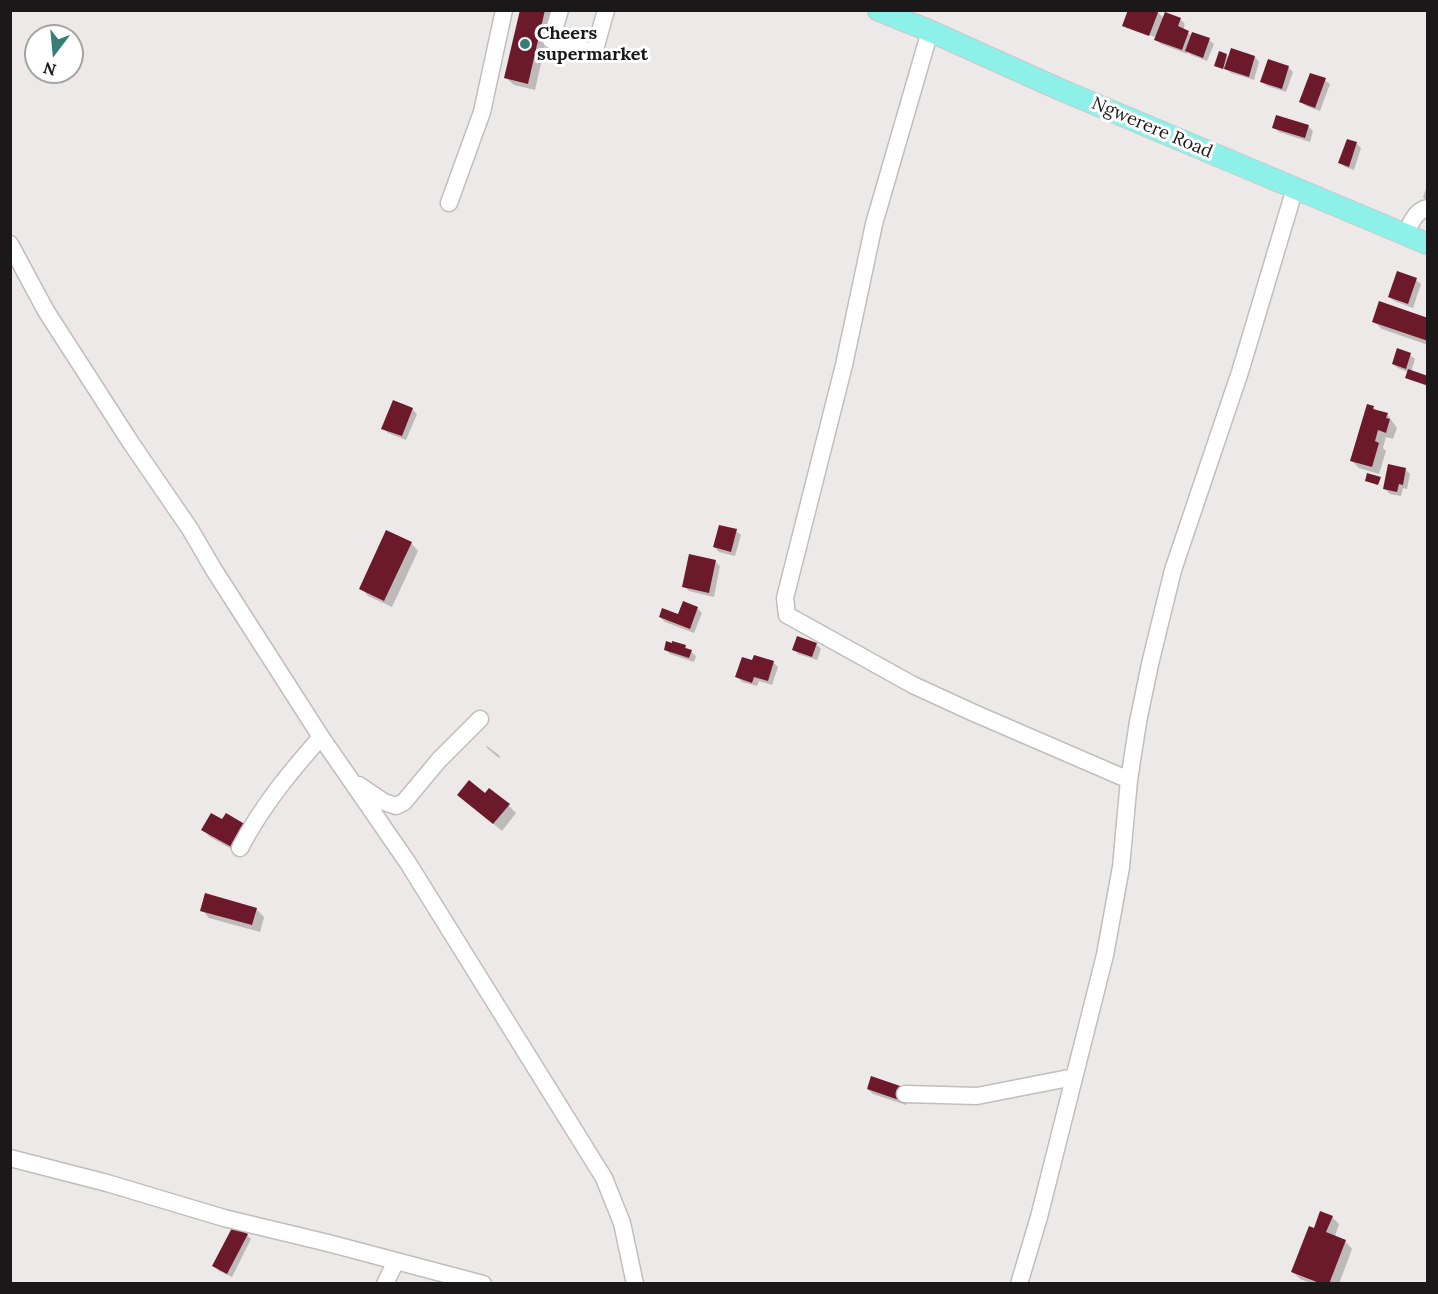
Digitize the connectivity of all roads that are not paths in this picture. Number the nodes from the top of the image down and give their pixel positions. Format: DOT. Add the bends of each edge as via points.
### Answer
graph roads {
  1 [pos="504,10"];
  2 [pos="560,10"];
  3 [pos="606,10"];
  4 [pos="878,10"];
  5 [pos="930,31"];
  6 [pos="1295,188"];
  7 [pos="449,203"];
  8 [pos="1428,208"];
  9 [pos="1406,234"];
  10 [pos="1428,243"];
  11 [pos="10,244"];
  12 [pos="480,719"];
  13 [pos="321,737"];
  14 [pos="347,775"];
  15 [pos="1129,780"];
  16 [pos="240,848"];
  17 [pos="1074,1077"];
  18 [pos="905,1094"];
  19 [pos="10,1158"];
  20 [pos="396,1261"];
  21 [pos="385,1284"];
  22 [pos="483,1284"];
  23 [pos="635,1284"];
  24 [pos="1019,1284"];
  1 -- 7 [label="street" via="482,112"];
  2 -- 3 [label="street" via="551,40 594,53"];
  4 -- 5 [label="main road, Ngwerere Road"];
  5 -- 6 [label="main road, Ngwerere Road"];
  5 -- 15 [label="street" via="874,224 844,365 784,598 787,615 913,685"];
  6 -- 9 [label="main road, Ngwerere Road"];
  6 -- 15 [label="street" via="1240,372 1173,570 1150,664"];
  8 -- 9 [label="street" via="1417,213"];
  9 -- 10 [label="main road, Ngwerere Road"];
  11 -- 13 [label="street" via="46,310"];
  12 -- 14 [label="street" via="396,806 365,791"];
  13 -- 14 [label="street"];
  13 -- 16 [label="street" via="262,809"];
  14 -- 23 [label="street" via="408,864 604,1178 622,1223"];
  15 -- 17 [label="street" via="1115,906"];
  17 -- 18 [label="street" via="977,1096"];
  17 -- 24 [label="street"];
  19 -- 20 [label="street"];
  20 -- 21 [label="street"];
  20 -- 22 [label="street"];
}
